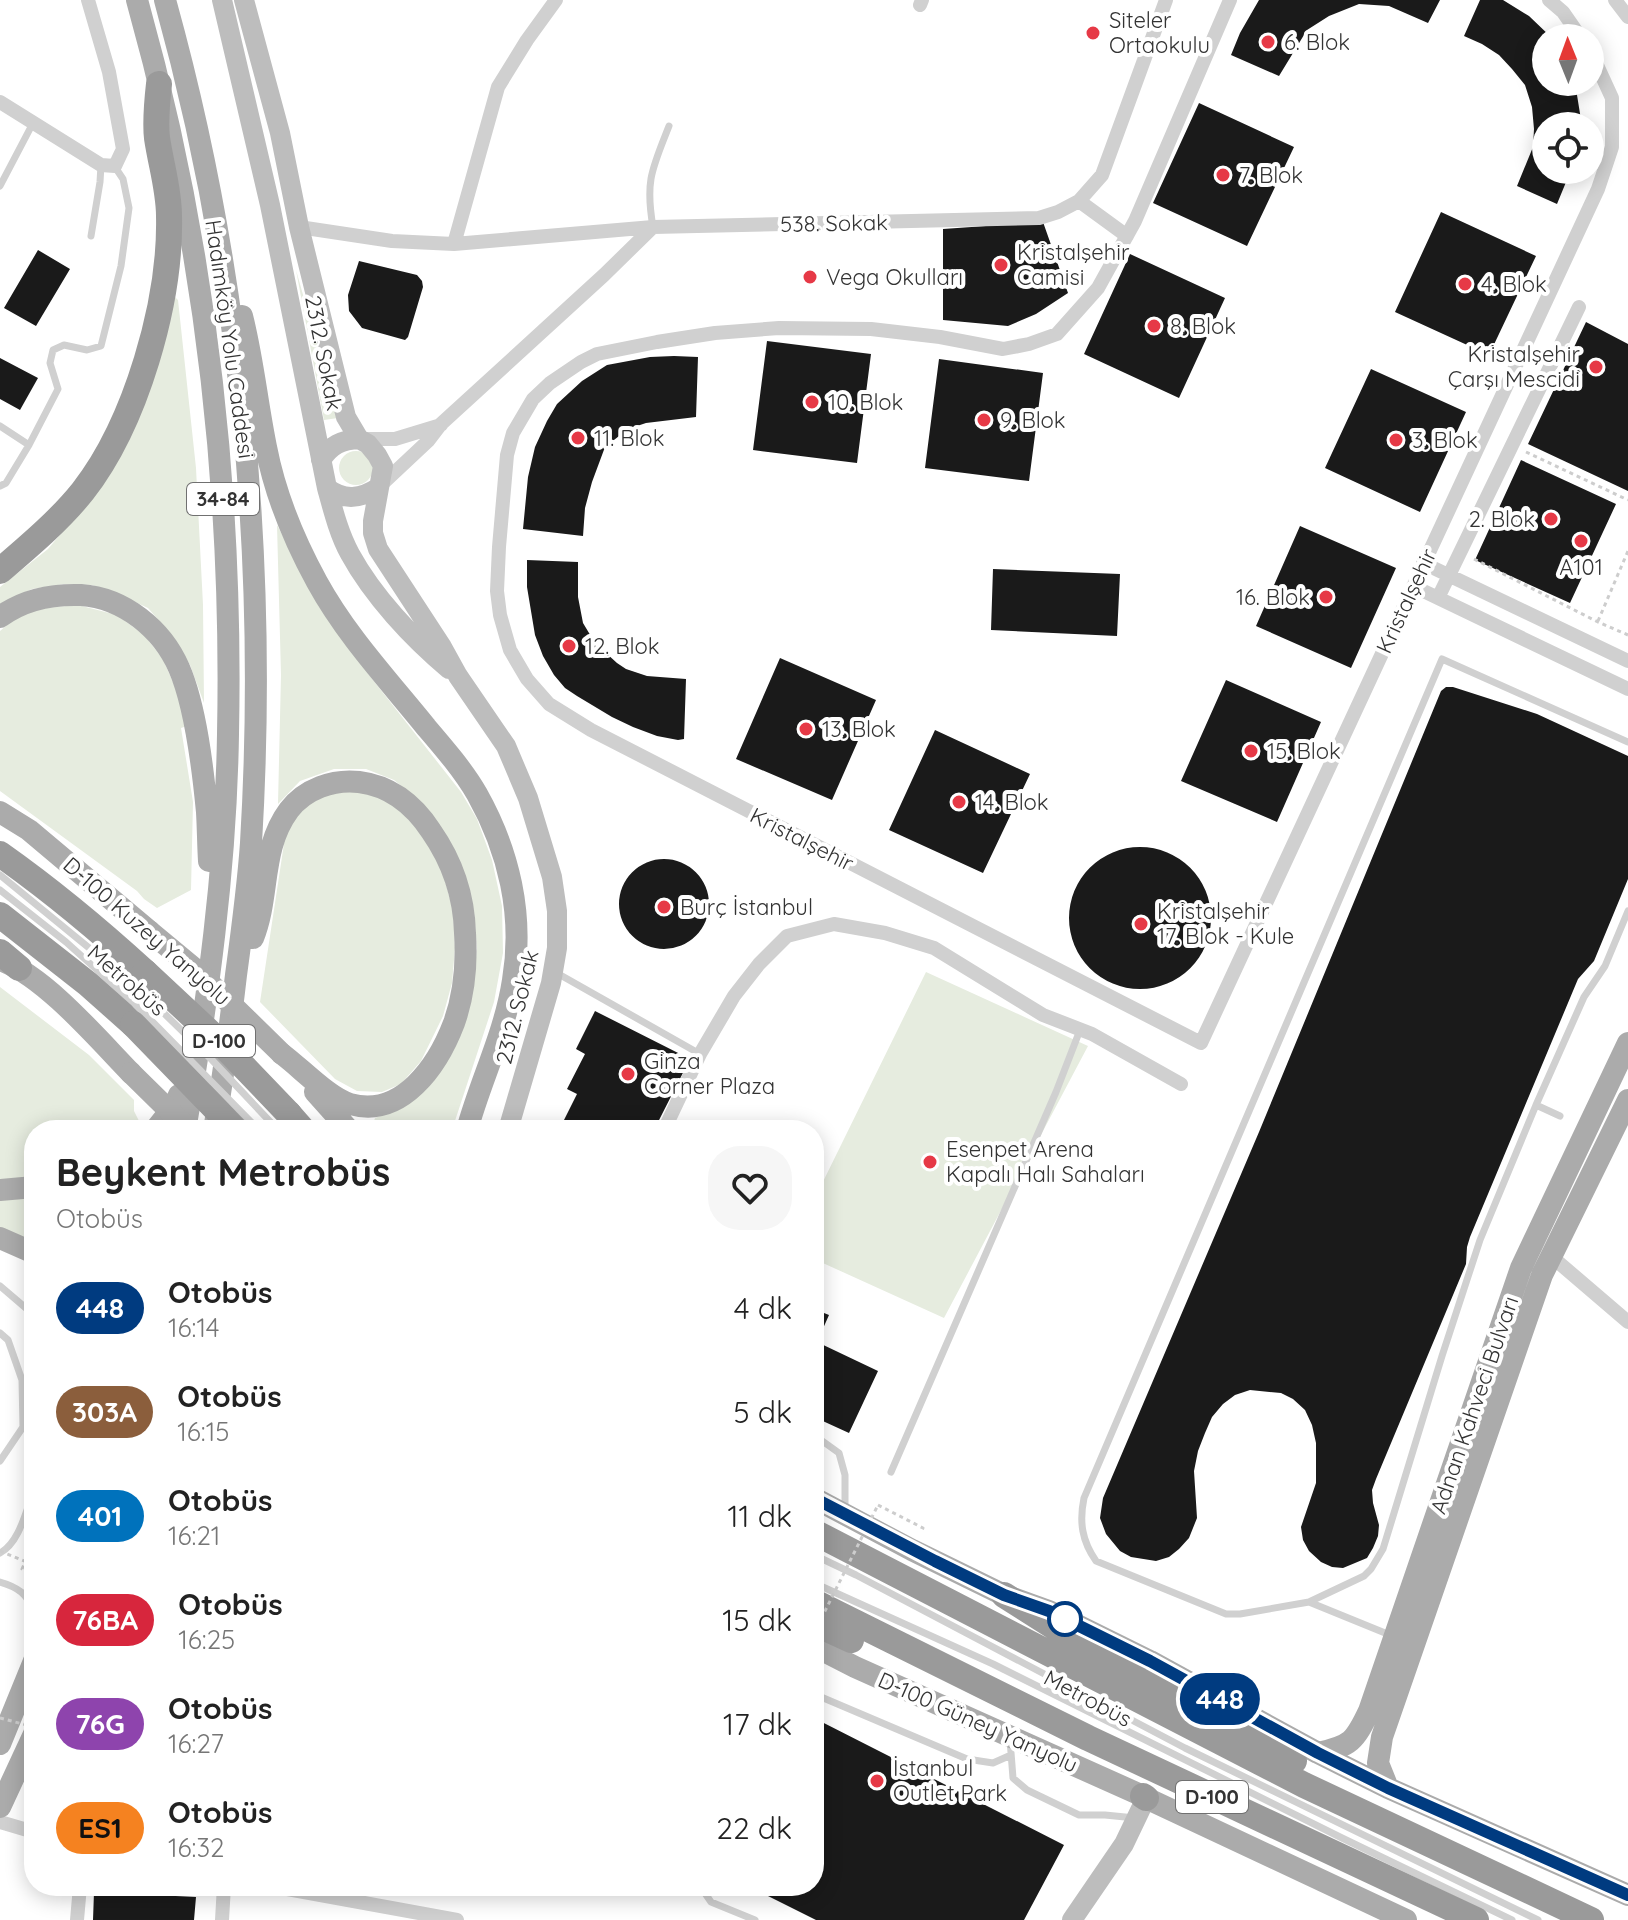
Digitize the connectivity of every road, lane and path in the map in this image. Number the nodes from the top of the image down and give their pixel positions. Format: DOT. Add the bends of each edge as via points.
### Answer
graph roads {
  1 [pos="88,0"];
  2 [pos="137,0"];
  3 [pos="165,0"];
  4 [pos="222,0"];
  5 [pos="244,0"];
  6 [pos="556,0"];
  7 [pos="1166,0"];
  8 [pos="1230,0"];
  9 [pos="1549,0"];
  10 [pos="1615,0"];
  11 [pos="1628,17"];
  12 [pos="1571,24"];
  13 [pos="1604,81"];
  14 [pos="159,84"];
  15 [pos="0,102"];
  16 [pos="33,123"];
  17 [pos="669,126"];
  18 [pos="108,165"];
  19 [pos="0,186"];
  20 [pos="1079,201"];
  21 [pos="299,227"];
  22 [pos="653,227"];
  23 [pos="91,236"];
  24 [pos="1127,236"];
  25 [pos="454,244"];
  26 [pos="222,263"];
  27 [pos="1579,307"];
  28 [pos="441,424"];
  29 [pos="0,426"];
  30 [pos="359,439"];
  31 [pos="29,445"];
  32 [pos="1520,449"];
  33 [pos="321,460"];
  34 [pos="0,486"];
  35 [pos="379,487"];
  36 [pos="327,488"];
  37 [pos="1628,500"];
  38 [pos="1628,551"];
  39 [pos="1469,557"];
  40 [pos="1423,563"];
  41 [pos="0,571"];
  42 [pos="1449,576"];
  43 [pos="1413,586"];
  44 [pos="1438,598"];
  45 [pos="0,617"];
  46 [pos="1545,622"];
  47 [pos="1598,622"];
  48 [pos="1628,635"];
  49 [pos="1535,644"];
  50 [pos="1628,661"];
  51 [pos="1628,671"];
  52 [pos="458,676"];
  53 [pos="1625,687"];
  54 [pos="1628,742"];
  55 [pos="0,812"];
  56 [pos="0,854"];
  57 [pos="0,875"];
  58 [pos="0,890"];
  59 [pos="1628,911"];
  60 [pos="0,915"];
  61 [pos="216,919"];
  62 [pos="6,960"];
  63 [pos="237,971"];
  64 [pos="553,971"];
  65 [pos="141,980"];
  66 [pos="134,1014"];
  67 [pos="1080,1030"];
  68 [pos="1628,1043"];
  69 [pos="199,1050"];
  70 [pos="282,1054"];
  71 [pos="700,1054"];
  72 [pos="1181,1084"];
  73 [pos="1628,1100"];
  74 [pos="1536,1105"];
  75 [pos="1560,1116"];
  76 [pos="163,1120"];
  77 [pos="177,1120"];
  78 [pos="188,1120"];
  79 [pos="215,1120"];
  80 [pos="227,1120"];
  81 [pos="248,1120"];
  82 [pos="286,1120"];
  83 [pos="340,1120"];
  84 [pos="470,1120"];
  85 [pos="511,1120"];
  86 [pos="669,1120"];
  87 [pos="24,1188"];
  88 [pos="0,1190"];
  89 [pos="0,1238"];
  90 [pos="24,1249"];
  91 [pos="1541,1250"];
  92 [pos="0,1286"];
  93 [pos="24,1305"];
  94 [pos="1628,1322"];
  95 [pos="0,1333"];
  96 [pos="824,1442"];
  97 [pos="0,1461"];
  98 [pos="891,1472"];
  99 [pos="824,1503"];
  100 [pos="24,1515"];
  101 [pos="845,1515"];
  102 [pos="923,1528"];
  103 [pos="824,1537"];
  104 [pos="0,1552"];
  105 [pos="824,1560"];
  106 [pos="24,1561"];
  107 [pos="0,1582"];
  108 [pos="824,1588"];
  109 [pos="24,1594"];
  110 [pos="1004,1595"];
  111 [pos="1309,1602"];
  112 [pos="824,1607"];
  113 [pos="824,1613"];
  114 [pos="824,1628"];
  115 [pos="1396,1637"];
  116 [pos="824,1651"];
  117 [pos="950,1671"];
  118 [pos="24,1683"];
  119 [pos="824,1698"];
  120 [pos="24,1729"];
  121 [pos="1,1733"];
  122 [pos="1010,1746"];
  123 [pos="1318,1753"];
  124 [pos="24,1756"];
  125 [pos="24,1760"];
  126 [pos="18,1769"];
  127 [pos="1388,1788"];
  128 [pos="1141,1804"];
  129 [pos="0,1807"];
  130 [pos="0,1822"];
  131 [pos="24,1829"];
  132 [pos="1415,1837"];
  133 [pos="1623,1892"];
  134 [pos="79,1896"];
  135 [pos="223,1896"];
  136 [pos="311,1896"];
  137 [pos="707,1896"];
  138 [pos="376,1912"];
  139 [pos="77,1920"];
  140 [pos="222,1920"];
  141 [pos="457,1920"];
  142 [pos="755,1920"];
  143 [pos="1062,1920"];
  144 [pos="1072,1920"];
  145 [pos="1406,1920"];
  146 [pos="1476,1920"];
  147 [pos="1512,1920"];
  148 [pos="1538,1920"];
  149 [pos="1591,1920"];
  1 -- 18 [label="street" via="123,149"];
  2 -- 14 [label="main road, Hadımköy Yolu Caddesi / 34-84"];
  3 -- 26 [label="main road, Hadımköy Yolu Caddesi / 34-84" via="203,154"];
  4 -- 33 [label="street, 2312. Sokak"];
  5 -- 21 [label="street, 2312. Sokak"];
  6 -- 25 [label="street" via="498,87"];
  7 -- 20 [label="street, 538. Sokak" via="1102,175"];
  8 -- 24 [label="street, Kristalşehir"];
  9 -- 12 [label="street"];
  10 -- 11 [label="street"];
  13 -- 40 [label="street, Kristalşehir" via="1612,98 1612,147 1598,189"];
  14 -- 41 [label="highway" via="157,137 169,236 155,331 142,375 113,441 83,491"];
  14 -- 61 [label="main road, Hadımköy Yolu Caddesi / 34-84" via="193,254 222,485 228,737"];
  15 -- 16 [label="street"];
  16 -- 18 [label="street"];
  16 -- 19 [label="lane"];
  17 -- 22 [label="lane" via="651,172"];
  18 -- 23 [label="lane"];
  18 -- 31 [label="lane" via="123,179 129,208 101,346 87,350 64,345 53,350 50,363 58,389"];
  20 -- 22 [label="street, 538. Sokak" via="1039,218"];
  20 -- 24 [label="street"];
  21 -- 25 [label="street, 538. Sokak"];
  21 -- 30 [label="street, 2312. Sokak" via="346,417"];
  22 -- 25 [label="street, 538. Sokak"];
  22 -- 28 [label="street"];
  24 -- 43 [label="street, Kristalşehir" via="1098,288 1057,334 1029,344 1003,349 871,329 715,333 597,354 550,383 533,399 513,433 503,495 500,615 510,650 527,679 549,704 591,730 1201,1043"];
  26 -- 63 [label="main road, Hadımköy Yolu Caddesi / 34-84" via="247,455 256,643 251,843"];
  26 -- 84 [label="main road" via="249,344 275,486 317,582 476,792 499,837 516,912 516,952 505,1021"];
  27 -- 42 [label="street"];
  28 -- 30 [label="street" via="395,439"];
  28 -- 35 [label="street"];
  29 -- 31 [label="lane"];
  30 -- 33 [label="street" via="335,444"];
  30 -- 35 [label="street, 2312. Sokak" via="383,466"];
  31 -- 34 [label="lane"];
  32 -- 37 [label="path"];
  33 -- 36 [label="street, 2312. Sokak"];
  35 -- 36 [label="street" via="347,498"];
  35 -- 52 [label="street, 2312. Sokak" via="373,521 378,549"];
  36 -- 52 [label="street, 2312. Sokak" via="345,544 374,590"];
  38 -- 47 [label="path"];
  39 -- 47 [label="path"];
  40 -- 42 [label="street"];
  40 -- 43 [label="street, Kristalşehir"];
  42 -- 44 [label="street"];
  42 -- 46 [label="street"];
  43 -- 44 [label="street"];
  44 -- 49 [label="street"];
  45 -- 61 [label="main road" via="30,600 98,596 132,611 169,649 180,669 201,762"];
  46 -- 49 [label="street"];
  46 -- 50 [label="street"];
  47 -- 48 [label="path"];
  49 -- 53 [label="street"];
  51 -- 53 [label="street"];
  52 -- 64 [label="street, 2312. Sokak" via="506,746 533,811 557,911"];
  54 -- 111 [label="lane" via="1442,659 1084,1498 1083,1534 1096,1561 1226,1614"];
  55 -- 70 [label="main road, D-100 Kuzey Yanyolu, bridge" via="29,830 196,970"];
  56 -- 65 [label="highway, D-100" via="70,906"];
  57 -- 65 [label="lane, Metrobüs"];
  58 -- 66 [label="lane, Metrobüs" via="66,942"];
  59 -- 74 [label="lane"];
  60 -- 66 [label="highway, D-100"];
  61 -- 69 [label="main road, 34-84"];
  62 -- 77 [label="main road, bridge" via="60,1002"];
  63 -- 70 [label="main road" via="255,932 269,853 291,806 325,784 370,783 391,791 424,819 452,868 465,929 464,975 454,1023 426,1075 390,1104 368,1107 331,1095"];
  63 -- 79 [label="main road, 34-84"];
  64 -- 71 [label="lane"];
  64 -- 85 [label="street, 2312. Sokak"];
  65 -- 82 [label="highway, D-100, bridge" via="220,1042"];
  66 -- 80 [label="highway, D-100, bridge"];
  66 -- 81 [label="lane, Metrobüs, bridge"];
  67 -- 71 [label="street" via="1043,1015 934,948 834,924 787,936 734,996"];
  67 -- 72 [label="street"];
  67 -- 98 [label="lane"];
  68 -- 91 [label="main road, Adnan Kahveci Bulvarı"];
  69 -- 76 [label="main road"];
  69 -- 78 [label="main road"];
  70 -- 83 [label="main road, D-100 Kuzey Yanyolu"];
  71 -- 86 [label="street"];
  73 -- 91 [label="main road, Adnan Kahveci Bulvarı"];
  74 -- 75 [label="lane"];
  74 -- 111 [label="lane" via="1480,1240 1383,1549 1364,1576"];
  87 -- 88 [label="main road"];
  89 -- 90 [label="main road"];
  91 -- 94 [label="street"];
  91 -- 115 [label="main road, Adnan Kahveci Bulvarı" via="1512,1290"];
  91 -- 127 [label="main road, Adnan Kahveci Bulvarı" via="1532,1305 1387,1723 1378,1756"];
  92 -- 93 [label="lane"];
  95 -- 97 [label="lane" via="8,1340 22,1380 23,1427"];
  96 -- 101 [label="lane" via="839,1453"];
  99 -- 101 [label="main road"];
  100 -- 104 [label="lane" via="8,1549"];
  101 -- 110 [label="main road"];
  102 -- 113 [label="path, bridge" via="878,1505"];
  103 -- 132 [label="highway, D-100" via="1276,1771"];
  104 -- 106 [label="path, bridge"];
  105 -- 148 [label="lane, Metrobüs" via="1185,1748"];
  107 -- 109 [label="lane"];
  108 -- 147 [label="lane, Metrobüs" via="993,1664"];
  110 -- 123 [label="main road" via="1150,1661"];
  110 -- 132 [label="highway" via="1358,1798"];
  111 -- 115 [label="lane"];
  112 -- 117 [label="highway, D-100"];
  114 -- 117 [label="highway" via="910,1664"];
  115 -- 123 [label="main road, Adnan Kahveci Bulvarı" via="1360,1731 1343,1746"];
  116 -- 122 [label="main road, D-100 Güney Yanyolu"];
  117 -- 146 [label="highway, D-100"];
  118 -- 121 [label="main road"];
  119 -- 122 [label="lane" via="967,1759 993,1763"];
  120 -- 121 [label="path, bridge"];
  122 -- 128 [label="main road, D-100 Güney Yanyolu"];
  122 -- 128 [label="lane" via="1013,1778 1079,1815 1105,1815"];
  123 -- 127 [label="main road"];
  124 -- 126 [label="main road"];
  125 -- 126 [label="main road"];
  126 -- 129 [label="main road"];
  127 -- 133 [label="main road"];
  128 -- 143 [label="street"];
  128 -- 144 [label="street" via="1124,1844"];
  128 -- 145 [label="main road, D-100 Güney Yanyolu"];
  130 -- 131 [label="street"];
  132 -- 149 [label="highway, D-100"];
  134 -- 139 [label="street"];
  135 -- 140 [label="street"];
  136 -- 138 [label="street"];
  137 -- 142 [label="lane"];
  138 -- 141 [label="street"];
}
